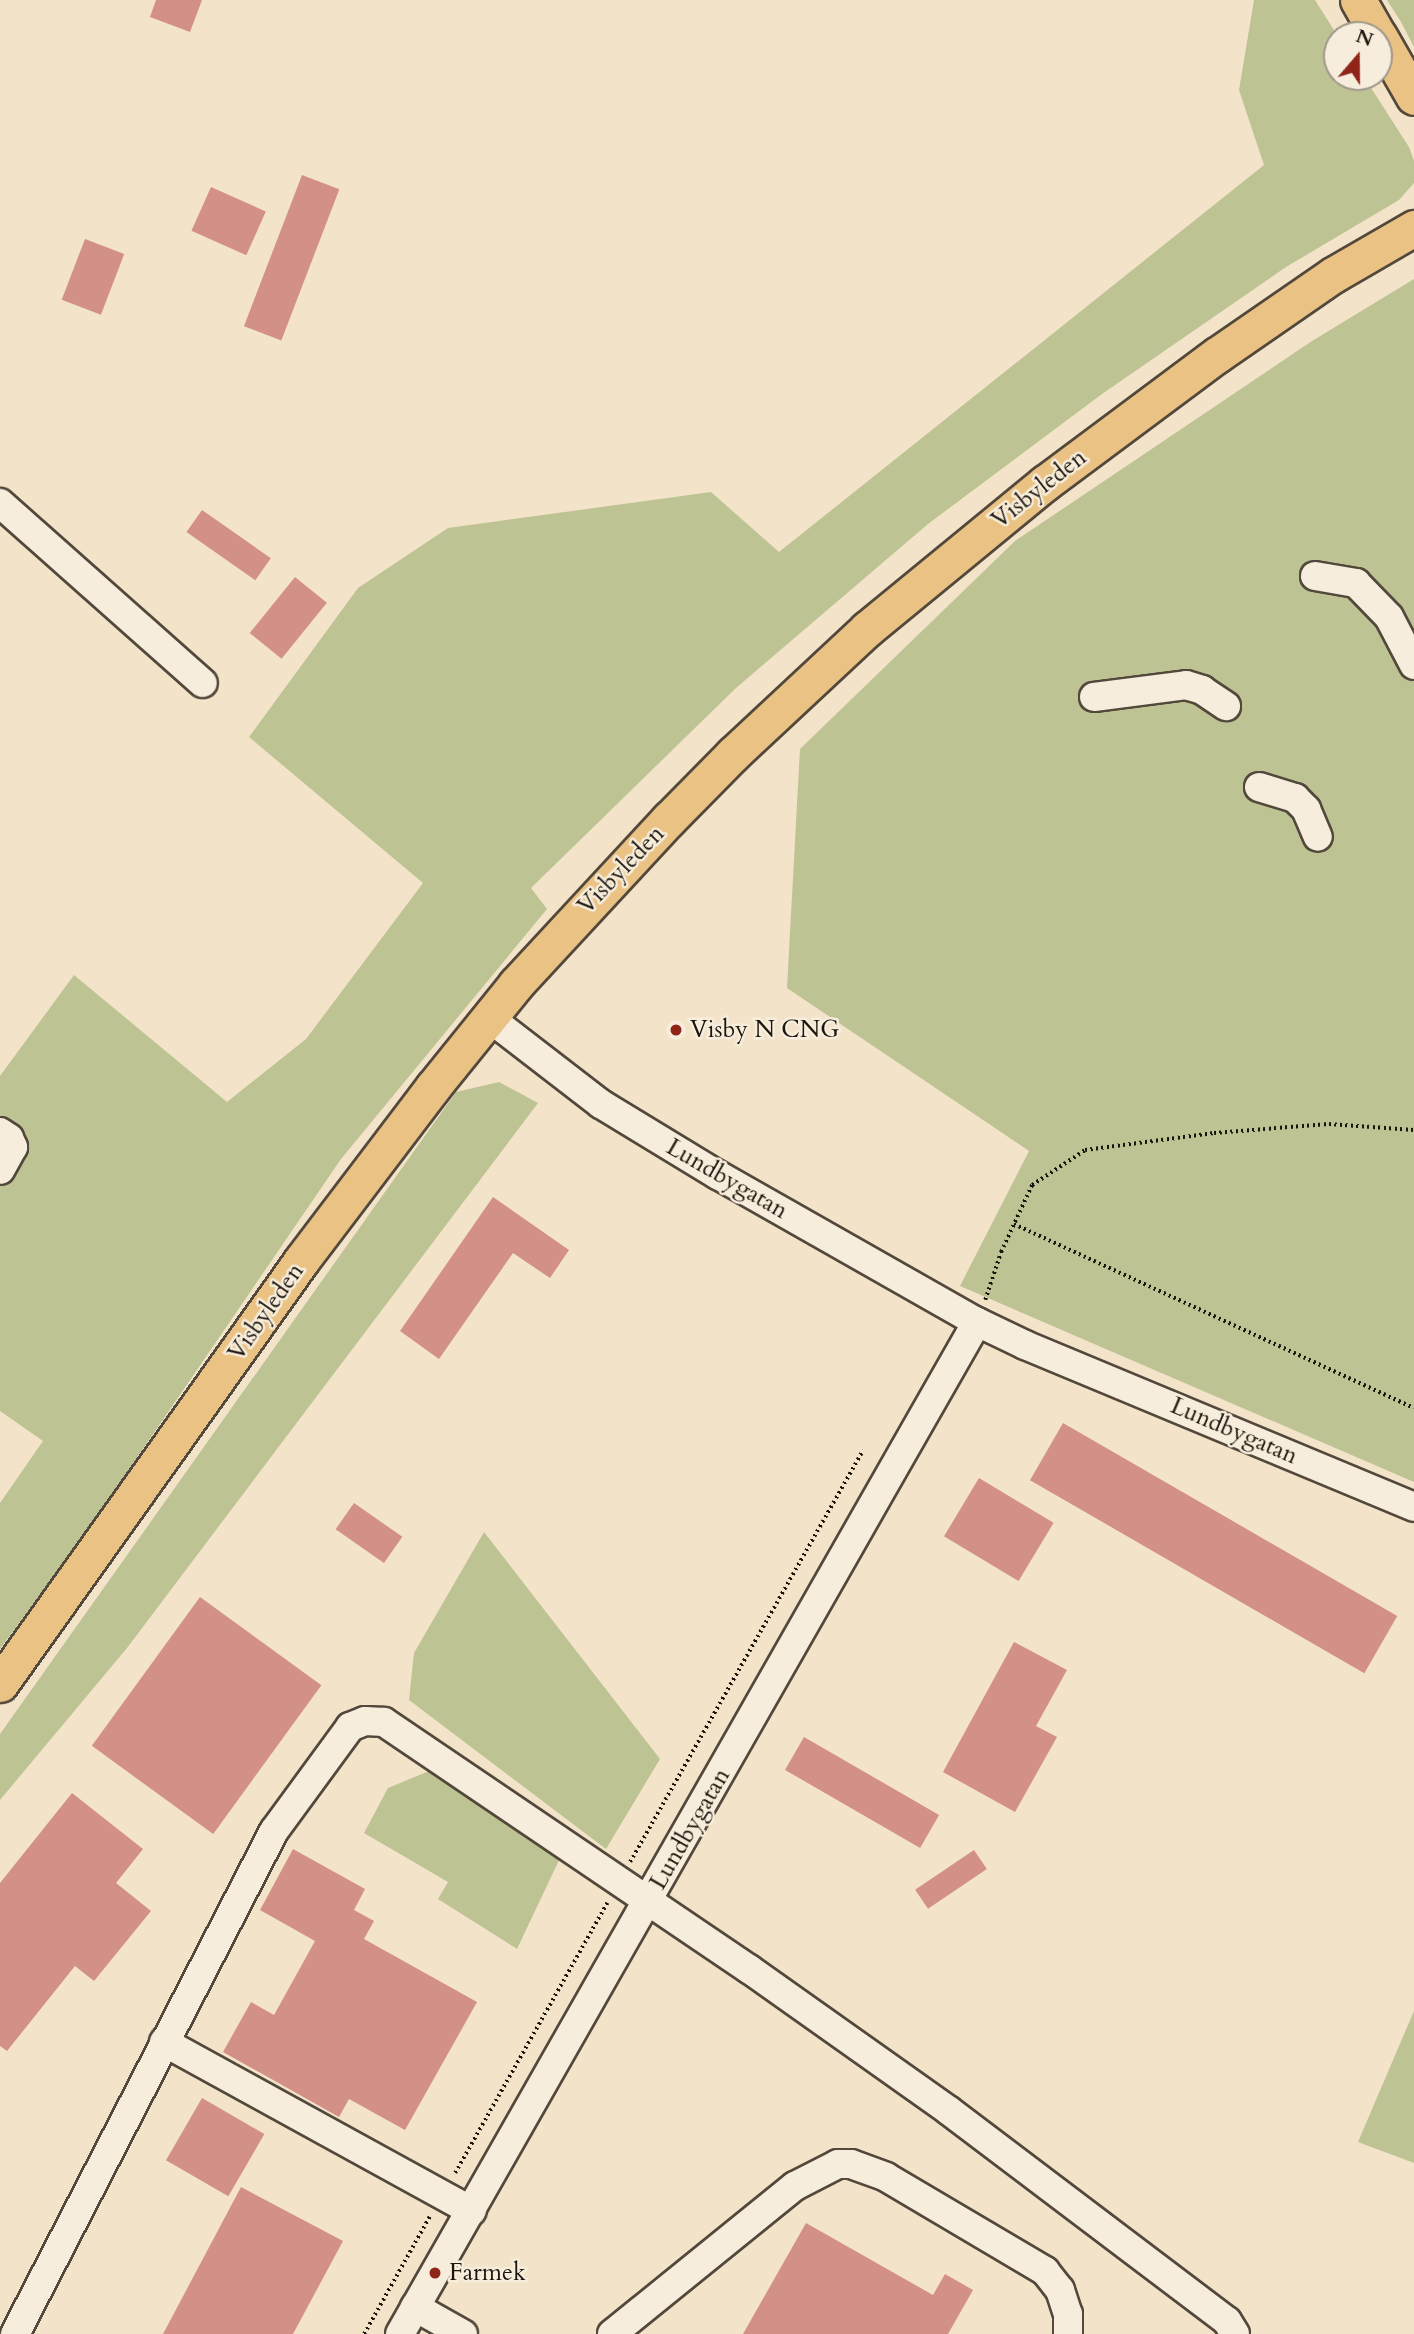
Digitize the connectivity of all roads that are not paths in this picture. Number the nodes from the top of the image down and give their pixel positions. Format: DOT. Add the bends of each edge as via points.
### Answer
graph roads {
  1 [pos="1358,0"];
  2 [pos="1370,21"];
  3 [pos="1393,60"];
  4 [pos="1414,97"];
  5 [pos="1414,228"];
  6 [pos="0,503"];
  7 [pos="1315,576"];
  8 [pos="1414,665"];
  9 [pos="203,683"];
  10 [pos="1094,697"];
  11 [pos="1226,706"];
  12 [pos="1259,787"];
  13 [pos="1318,837"];
  14 [pos="488,1017"];
  15 [pos="0,1132"];
  16 [pos="0,1170"];
  17 [pos="977,1322"];
  18 [pos="1414,1507"];
  19 [pos="0,1684"];
  20 [pos="648,1902"];
  21 [pos="164,2042"];
  22 [pos="471,2211"];
  23 [pos="415,2307"];
  24 [pos="15,2334"];
  25 [pos="400,2334"];
  26 [pos="463,2334"];
  27 [pos="612,2334"];
  28 [pos="1068,2334"];
  29 [pos="1235,2334"];
  1 -- 2 [label="main road"];
  3 -- 4 [label="main road"];
  5 -- 14 [label="main road, Visbyleden" via="1333,275 1174,386 1045,483 877,621 669,819"];
  6 -- 9 [label="street"];
  7 -- 8 [label="street" via="1356,583 1389,617"];
  10 -- 11 [label="street" via="1186,685"];
  12 -- 13 [label="street" via="1295,799 1306,809"];
  14 -- 17 [label="street, Lundbygatan" via="601,1104"];
  14 -- 19 [label="main road, Visbyleden" via="318,1239"];
  15 -- 16 [label="street" via="13,1147"];
  17 -- 18 [label="street, Lundbygatan"];
  17 -- 20 [label="street, Lundbygatan"];
  20 -- 21 [label="street" via="384,1722 365,1721 350,1727 274,1831"];
  20 -- 22 [label="street, Lundbygatan"];
  20 -- 29 [label="street" via="948,2110 1227,2321"];
  21 -- 22 [label="street"];
  21 -- 24 [label="street"];
  22 -- 23 [label="street, Lundbygatan"];
  23 -- 25 [label="street, Lundbygatan"];
  23 -- 26 [label="street"];
  27 -- 28 [label="street" via="795,2186 838,2164 851,2164 886,2177 1045,2271 1060,2290 1068,2314"];
}
